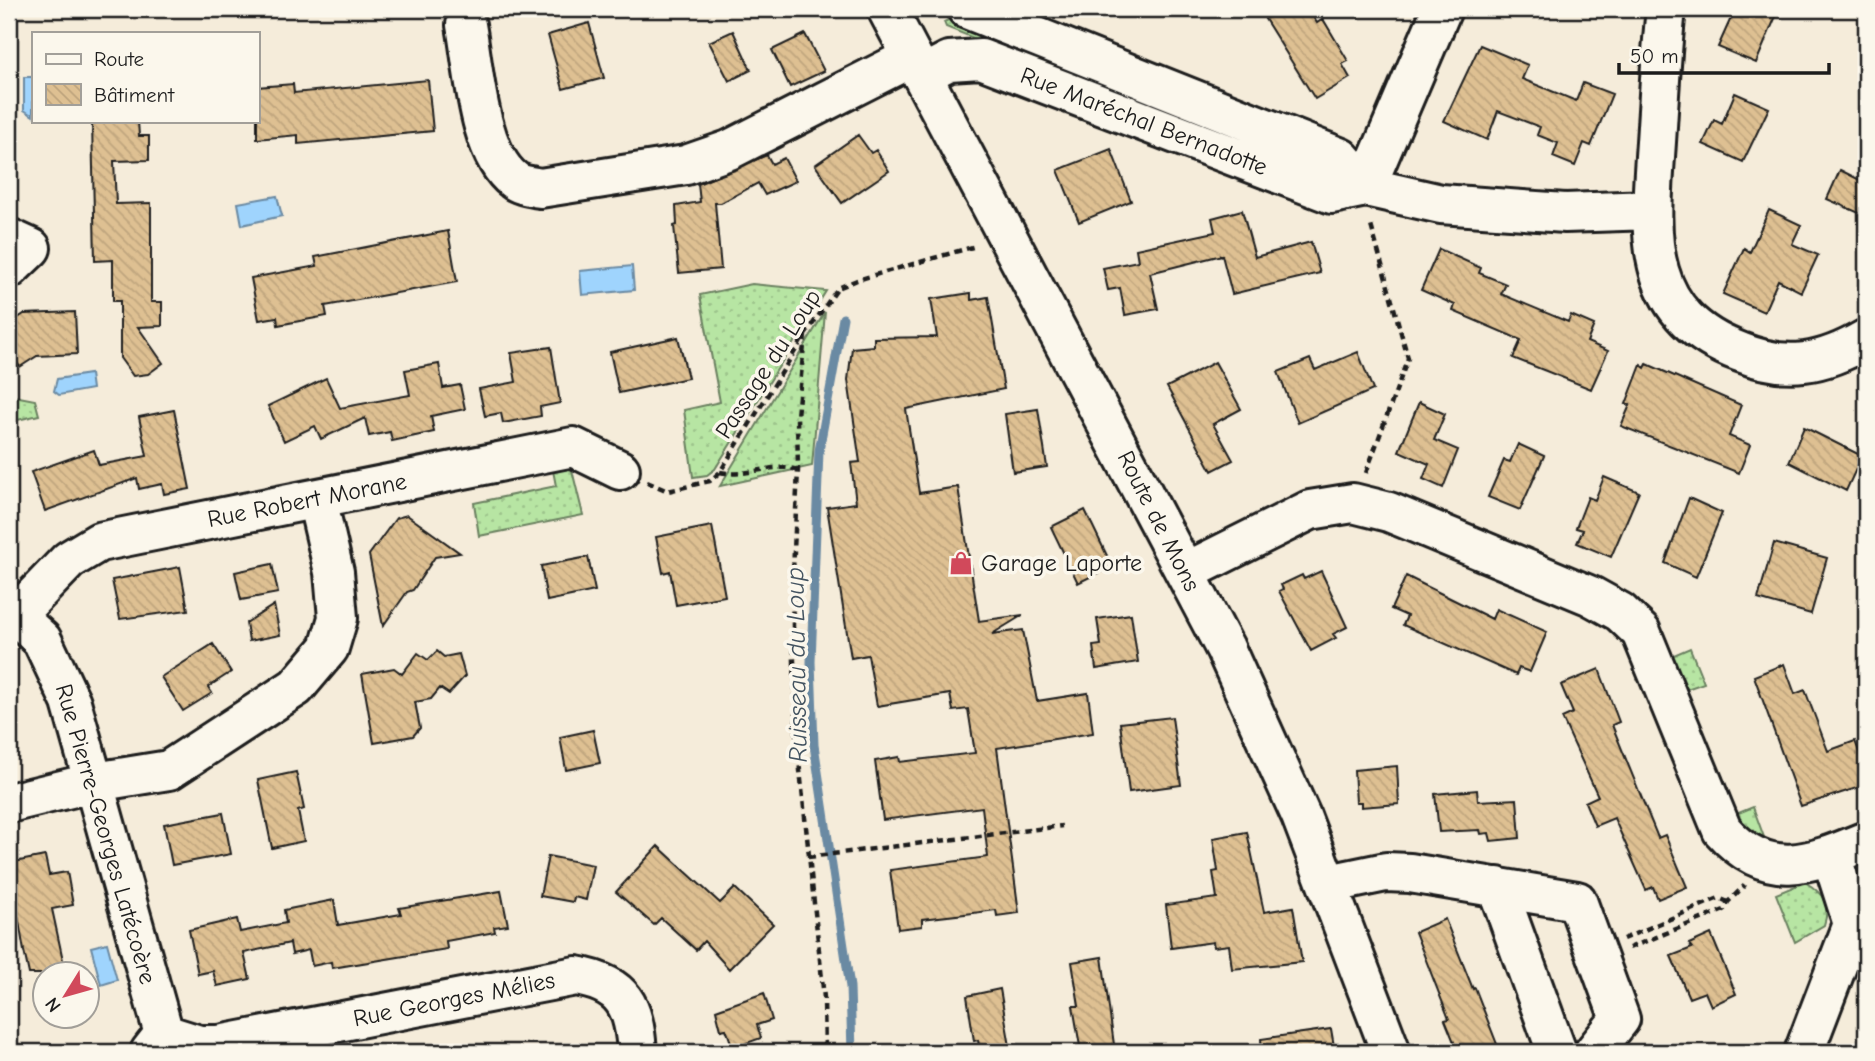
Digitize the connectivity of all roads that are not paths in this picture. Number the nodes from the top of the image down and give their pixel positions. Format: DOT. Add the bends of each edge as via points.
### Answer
graph roads {
  1 [pos="967,9"];
  2 [pos="1442,9"];
  3 [pos="1665,9"];
  4 [pos="893,11"];
  5 [pos="466,25"];
  6 [pos="917,66"];
  7 [pos="1366,187"];
  8 [pos="1651,210"];
  9 [pos="9,237"];
  10 [pos="9,269"];
  11 [pos="1866,339"];
  12 [pos="620,470"];
  13 [pos="317,499"];
  14 [pos="1186,572"];
  15 [pos="12,613"];
  16 [pos="95,782"];
  17 [pos="9,803"];
  18 [pos="1866,841"];
  19 [pos="1830,855"];
  20 [pos="1328,884"];
  21 [pos="1497,887"];
  22 [pos="157,1043"];
  23 [pos="637,1052"];
  24 [pos="1391,1052"];
  25 [pos="1557,1052"];
  26 [pos="1594,1052"];
  27 [pos="1804,1052"];
  1 -- 7 [label="street, Rue Maréchal Bernadotte" via="1341,158"];
  2 -- 7 [label="street"];
  3 -- 8 [label="street"];
  4 -- 6 [label="street, Route de Mons"];
  5 -- 6 [label="street, Rue Maréchal Bernadotte" via="489,145 500,167 516,182 540,188 686,165"];
  6 -- 7 [label="street, Rue Maréchal Bernadotte" via="981,59 1332,194"];
  6 -- 14 [label="street, Route de Mons"];
  7 -- 8 [label="street, Rue Maréchal Bernadotte" via="1441,204 1565,213"];
  8 -- 11 [label="street" via="1653,256 1667,295 1691,326 1720,345 1748,356 1804,364 1838,355"];
  9 -- 10 [label="street" via="30,248"];
  12 -- 13 [label="street, Rue Robert Morane" via="573,447"];
  13 -- 15 [label="street, Rue Robert Morane" via="99,542 69,560"];
  13 -- 16 [label="street" via="334,572 338,618 329,648 316,667 296,687 169,770"];
  14 -- 19 [label="street" via="1310,510 1353,503 1389,512 1591,596 1620,612 1641,632 1722,830 1739,849 1768,863 1793,866"];
  14 -- 20 [label="street, Route de Mons" via="1273,750"];
  15 -- 16 [label="street, Rue Pierre-Georges Latécoère" via="42,640 58,668"];
  16 -- 17 [label="street"];
  16 -- 22 [label="street, Rue Pierre-Georges Latécoère"];
  18 -- 19 [label="street"];
  19 -- 27 [label="street" via="1853,925"];
  20 -- 21 [label="street" via="1385,872"];
  20 -- 24 [label="street, Route de Mons"];
  21 -- 25 [label="street"];
  21 -- 26 [label="street" via="1577,901 1620,1019"];
  22 -- 23 [label="street, Rue Georges Mélies" via="219,1045 576,976 596,979 618,992 631,1009"];
}
